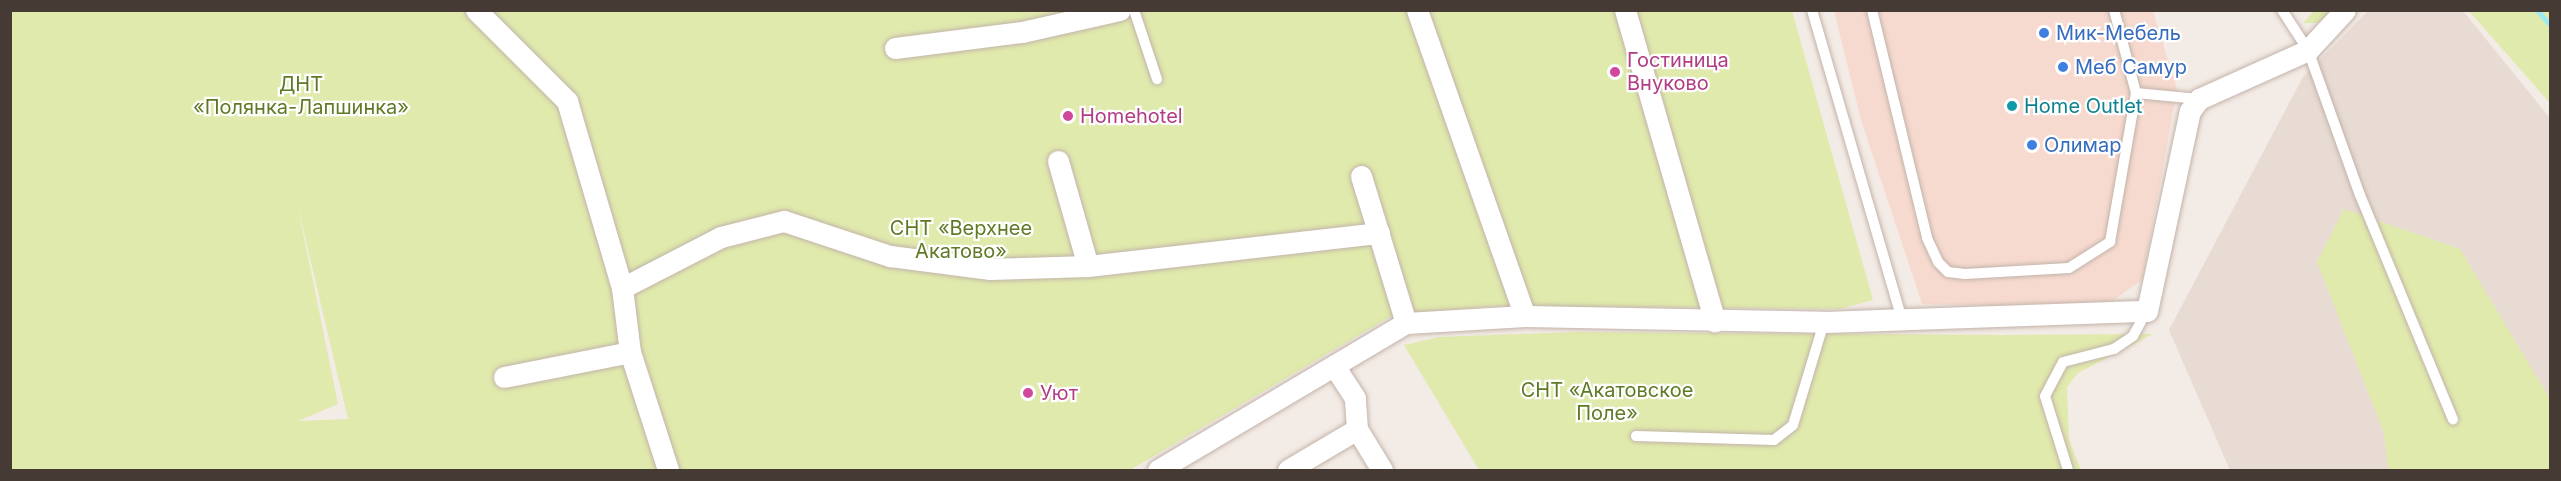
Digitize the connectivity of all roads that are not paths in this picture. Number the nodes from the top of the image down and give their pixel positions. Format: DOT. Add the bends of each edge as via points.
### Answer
graph roads {
  1 [pos="476,10"];
  2 [pos="1120,10"];
  3 [pos="1134,10"];
  4 [pos="1417,10"];
  5 [pos="1625,10"];
  6 [pos="1812,10"];
  7 [pos="1872,10"];
  8 [pos="2114,10"];
  9 [pos="2282,10"];
  10 [pos="2345,10"];
  11 [pos="895,48"];
  12 [pos="2308,50"];
  13 [pos="1157,79"];
  14 [pos="2136,93"];
  15 [pos="2199,99"];
  16 [pos="1058,161"];
  17 [pos="1361,176"];
  18 [pos="1379,233"];
  19 [pos="1088,266"];
  20 [pos="622,288"];
  21 [pos="2147,311"];
  22 [pos="1525,316"];
  23 [pos="1902,319"];
  24 [pos="1715,321"];
  25 [pos="1824,322"];
  26 [pos="1406,323"];
  27 [pos="630,352"];
  28 [pos="1334,366"];
  29 [pos="504,377"];
  30 [pos="2453,420"];
  31 [pos="1357,429"];
  32 [pos="1636,436"];
  33 [pos="668,471"];
  34 [pos="1158,471"];
  35 [pos="1288,471"];
  36 [pos="1382,471"];
  37 [pos="2068,471"];
  1 -- 20 [label="street" via="567,101"];
  2 -- 11 [label="street" via="1022,32"];
  3 -- 13 [label="lane"];
  4 -- 22 [label="street"];
  5 -- 24 [label="street"];
  6 -- 23 [label="lane"];
  7 -- 14 [label="lane" via="1927,238 1948,272 2069,268 2100,253 2117,225"];
  8 -- 14 [label="lane"];
  9 -- 12 [label="lane"];
  10 -- 12 [label="street"];
  12 -- 15 [label="street"];
  12 -- 30 [label="lane" via="2360,195"];
  14 -- 15 [label="lane"];
  15 -- 21 [label="street" via="2190,111 2165,207"];
  16 -- 19 [label="street"];
  17 -- 18 [label="street"];
  18 -- 19 [label="street"];
  18 -- 26 [label="street"];
  19 -- 20 [label="street" via="947,266 890,256 784,221 721,237"];
  20 -- 27 [label="street"];
  21 -- 23 [label="street"];
  21 -- 37 [label="lane" via="2133,336 2114,349 2063,362 2045,396"];
  22 -- 24 [label="street"];
  22 -- 26 [label="street"];
  23 -- 25 [label="street"];
  24 -- 25 [label="street"];
  25 -- 32 [label="lane" via="1793,425 1774,440"];
  26 -- 28 [label="street"];
  27 -- 29 [label="street"];
  27 -- 33 [label="street"];
  28 -- 31 [label="street" via="1356,398"];
  28 -- 34 [label="street"];
  31 -- 35 [label="street"];
  31 -- 36 [label="street"];
}
